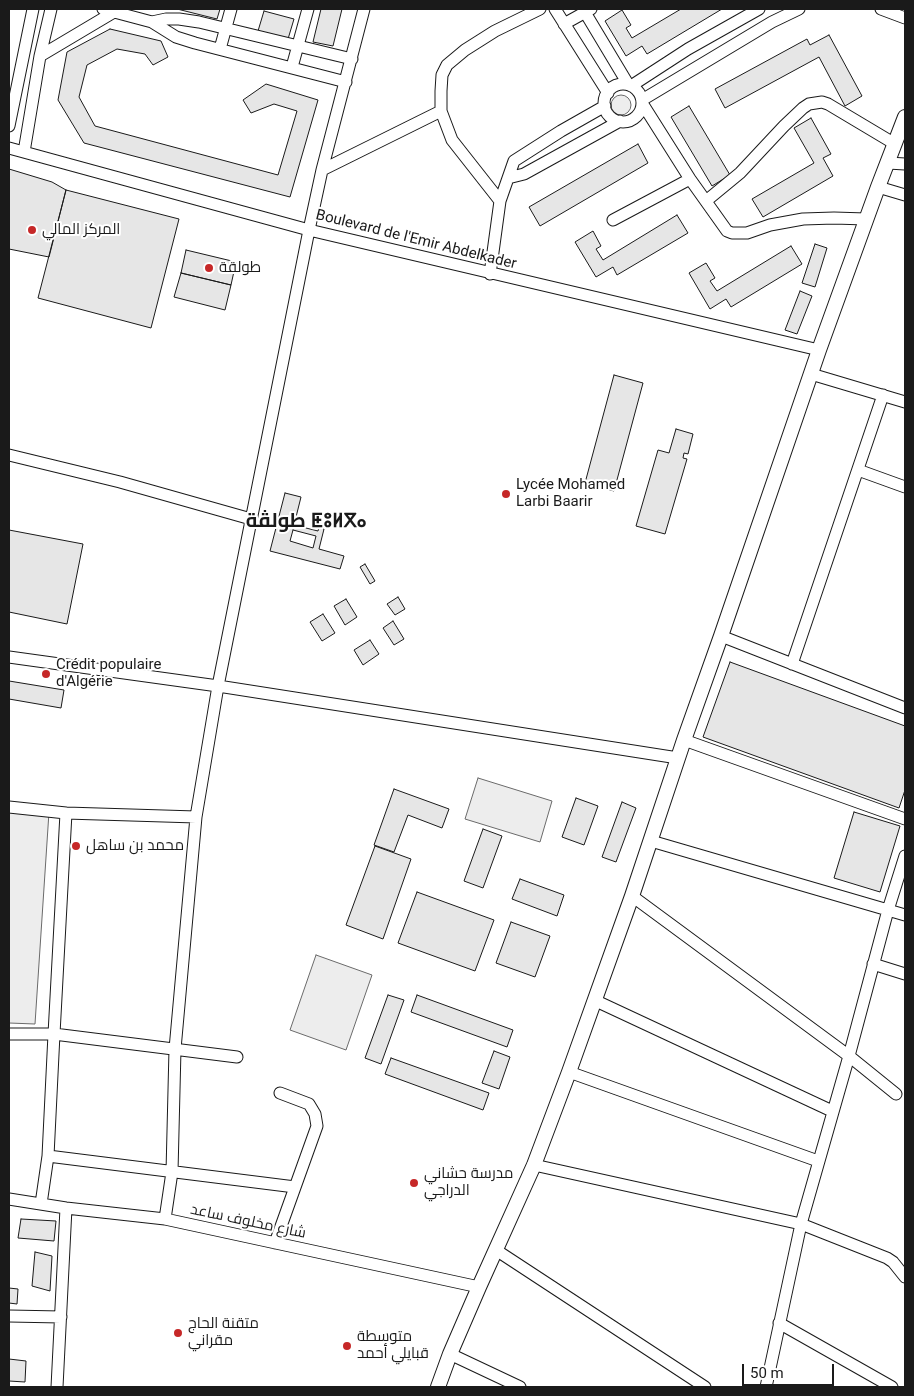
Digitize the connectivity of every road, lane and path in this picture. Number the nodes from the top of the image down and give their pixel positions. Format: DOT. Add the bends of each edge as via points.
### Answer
graph roads {
  1 [pos="33,9"];
  2 [pos="51,9"];
  3 [pos="232,9"];
  4 [pos="308,9"];
  5 [pos="364,9"];
  6 [pos="540,9"];
  7 [pos="555,9"];
  8 [pos="759,9"];
  9 [pos="765,9"];
  10 [pos="799,9"];
  11 [pos="881,9"];
  12 [pos="108,10"];
  13 [pos="586,10"];
  14 [pos="905,18"];
  15 [pos="152,22"];
  16 [pos="772,22"];
  17 [pos="564,24"];
  18 [pos="226,28"];
  19 [pos="298,46"];
  20 [pos="220,49"];
  21 [pos="40,56"];
  22 [pos="352,59"];
  23 [pos="292,67"];
  24 [pos="346,82"];
  25 [pos="629,85"];
  26 [pos="608,92"];
  27 [pos="642,101"];
  28 [pos="605,106"];
  29 [pos="441,111"];
  30 [pos="905,117"];
  31 [pos="620,121"];
  32 [pos="9,126"];
  33 [pos="895,144"];
  34 [pos="9,148"];
  35 [pos="24,152"];
  36 [pos="514,161"];
  37 [pos="888,163"];
  38 [pos="905,164"];
  39 [pos="322,170"];
  40 [pos="524,174"];
  41 [pos="508,178"];
  42 [pos="690,179"];
  43 [pos="878,187"];
  44 [pos="905,195"];
  45 [pos="500,201"];
  46 [pos="706,201"];
  47 [pos="866,219"];
  48 [pos="613,220"];
  49 [pos="308,230"];
  50 [pos="490,274"];
  51 [pos="819,350"];
  52 [pos="811,374"];
  53 [pos="883,395"];
  54 [pos="905,402"];
  55 [pos="9,455"];
  56 [pos="858,470"];
  57 [pos="905,488"];
  58 [pos="252,518"];
  59 [pos="721,636"];
  60 [pos="9,657"];
  61 [pos="792,664"];
  62 [pos="218,686"];
  63 [pos="905,708"];
  64 [pos="684,740"];
  65 [pos="678,758"];
  66 [pos="9,807"];
  67 [pos="66,813"];
  68 [pos="196,817"];
  69 [pos="905,819"];
  70 [pos="651,841"];
  71 [pos="905,856"];
  72 [pos="632,896"];
  73 [pos="888,910"];
  74 [pos="905,916"];
  75 [pos="873,964"];
  76 [pos="905,974"];
  77 [pos="594,1000"];
  78 [pos="9,1034"];
  79 [pos="54,1034"];
  80 [pos="175,1049"];
  81 [pos="849,1056"];
  82 [pos="237,1057"];
  83 [pos="569,1072"];
  84 [pos="280,1093"];
  85 [pos="896,1094"];
  86 [pos="832,1111"];
  87 [pos="48,1156"];
  88 [pos="818,1161"];
  89 [pos="534,1165"];
  90 [pos="172,1172"];
  91 [pos="295,1187"];
  92 [pos="9,1199"];
  93 [pos="41,1204"];
  94 [pos="66,1208"];
  95 [pos="165,1219"];
  96 [pos="801,1224"];
  97 [pos="275,1243"];
  98 [pos="496,1250"];
  99 [pos="905,1277"];
  100 [pos="478,1287"];
  101 [pos="9,1316"];
  102 [pos="61,1317"];
  103 [pos="779,1323"];
  104 [pos="450,1354"];
  105 [pos="57,1387"];
  106 [pos="438,1387"];
  107 [pos="520,1387"];
  108 [pos="705,1387"];
  109 [pos="766,1387"];
  110 [pos="892,1387"];
  1 -- 32 [label="street"];
  2 -- 21 [label="street"];
  3 -- 18 [label="street"];
  4 -- 19 [label="street"];
  5 -- 22 [label="street"];
  6 -- 29 [label="street" via="495,31 447,64 442,75"];
  7 -- 17 [label="street"];
  8 -- 25 [label="street"];
  9 -- 16 [label="street"];
  10 -- 16 [label="street"];
  11 -- 14 [label="street"];
  12 -- 15 [label="street"];
  12 -- 21 [label="street"];
  13 -- 17 [label="street"];
  13 -- 25 [label="street"];
  15 -- 18 [label="street" via="180,19"];
  15 -- 20 [label="street" via="176,37"];
  16 -- 27 [label="street"];
  17 -- 26 [label="street"];
  18 -- 19 [label="street"];
  18 -- 20 [label="street"];
  19 -- 22 [label="street"];
  19 -- 23 [label="street"];
  20 -- 23 [label="street"];
  21 -- 35 [label="street"];
  22 -- 24 [label="street"];
  23 -- 24 [label="street"];
  24 -- 39 [label="street"];
  25 -- 26 [label="street" via="620,84"];
  25 -- 27 [label="street" via="636,89"];
  26 -- 28 [label="street"];
  27 -- 31 [label="street" via="638,115"];
  27 -- 42 [label="street"];
  28 -- 31 [label="street" via="608,113"];
  28 -- 36 [label="street"];
  29 -- 39 [label="street"];
  29 -- 45 [label="street" via="452,140"];
  30 -- 33 [label="street"];
  31 -- 40 [label="street"];
  33 -- 37 [label="street"];
  33 -- 46 [label="street" via="828,104 809,104 740,173"];
  34 -- 35 [label="street, Boulevard de l'Emir Abdelkader"];
  35 -- 49 [label="street, Boulevard de l'Emir Abdelkader"];
  36 -- 40 [label="street"];
  36 -- 41 [label="street"];
  37 -- 38 [label="street"];
  37 -- 43 [label="street"];
  39 -- 49 [label="street"];
  40 -- 41 [label="street"];
  41 -- 45 [label="street"];
  42 -- 46 [label="street"];
  42 -- 48 [label="street"];
  43 -- 44 [label="street"];
  43 -- 47 [label="street"];
  45 -- 50 [label="street"];
  46 -- 47 [label="street" via="727,231 732,233 747,233 803,219"];
  47 -- 51 [label="street"];
  49 -- 50 [label="street, Boulevard de l'Emir Abdelkader"];
  49 -- 58 [label="street"];
  50 -- 51 [label="street, Boulevard de l'Emir Abdelkader"];
  51 -- 52 [label="street"];
  52 -- 53 [label="street"];
  52 -- 59 [label="street"];
  53 -- 54 [label="street"];
  53 -- 56 [label="street"];
  55 -- 58 [label="street"];
  56 -- 57 [label="street"];
  56 -- 61 [label="street"];
  58 -- 62 [label="street"];
  59 -- 61 [label="street"];
  59 -- 64 [label="street"];
  60 -- 62 [label="street"];
  61 -- 63 [label="street"];
  62 -- 65 [label="street"];
  62 -- 68 [label="street"];
  64 -- 65 [label="street"];
  64 -- 69 [label="street"];
  65 -- 70 [label="street"];
  66 -- 67 [label="street"];
  67 -- 68 [label="street"];
  67 -- 79 [label="street"];
  68 -- 80 [label="street"];
  70 -- 72 [label="street"];
  70 -- 73 [label="street"];
  71 -- 73 [label="street"];
  72 -- 77 [label="street"];
  72 -- 81 [label="street"];
  73 -- 74 [label="street"];
  73 -- 75 [label="street"];
  75 -- 76 [label="street"];
  75 -- 81 [label="street"];
  77 -- 83 [label="street"];
  77 -- 86 [label="street"];
  78 -- 79 [label="street"];
  79 -- 80 [label="street"];
  79 -- 87 [label="street"];
  80 -- 82 [label="street"];
  80 -- 90 [label="street"];
  81 -- 85 [label="street"];
  81 -- 86 [label="street"];
  83 -- 88 [label="street"];
  83 -- 89 [label="street"];
  84 -- 91 [label="street" via="309,1104 317,1126"];
  86 -- 88 [label="street"];
  87 -- 90 [label="street"];
  87 -- 93 [label="street"];
  88 -- 96 [label="street"];
  89 -- 96 [label="street"];
  89 -- 98 [label="street"];
  90 -- 91 [label="street"];
  90 -- 95 [label="street"];
  91 -- 97 [label="street"];
  92 -- 93 [label="street, شارع مخلوف ساعد"];
  93 -- 94 [label="street, شارع مخلوف ساعد"];
  94 -- 95 [label="street, شارع مخلوف ساعد"];
  94 -- 102 [label="street"];
  95 -- 97 [label="street, شارع مخلوف ساعد"];
  96 -- 99 [label="street" via="887,1258"];
  96 -- 103 [label="street"];
  97 -- 100 [label="street, شارع مخلوف ساعد"];
  98 -- 100 [label="street"];
  98 -- 108 [label="street"];
  100 -- 104 [label="street"];
  101 -- 102 [label="street"];
  102 -- 105 [label="street"];
  103 -- 109 [label="street"];
  103 -- 110 [label="street"];
  104 -- 106 [label="street"];
  104 -- 107 [label="street"];
}
